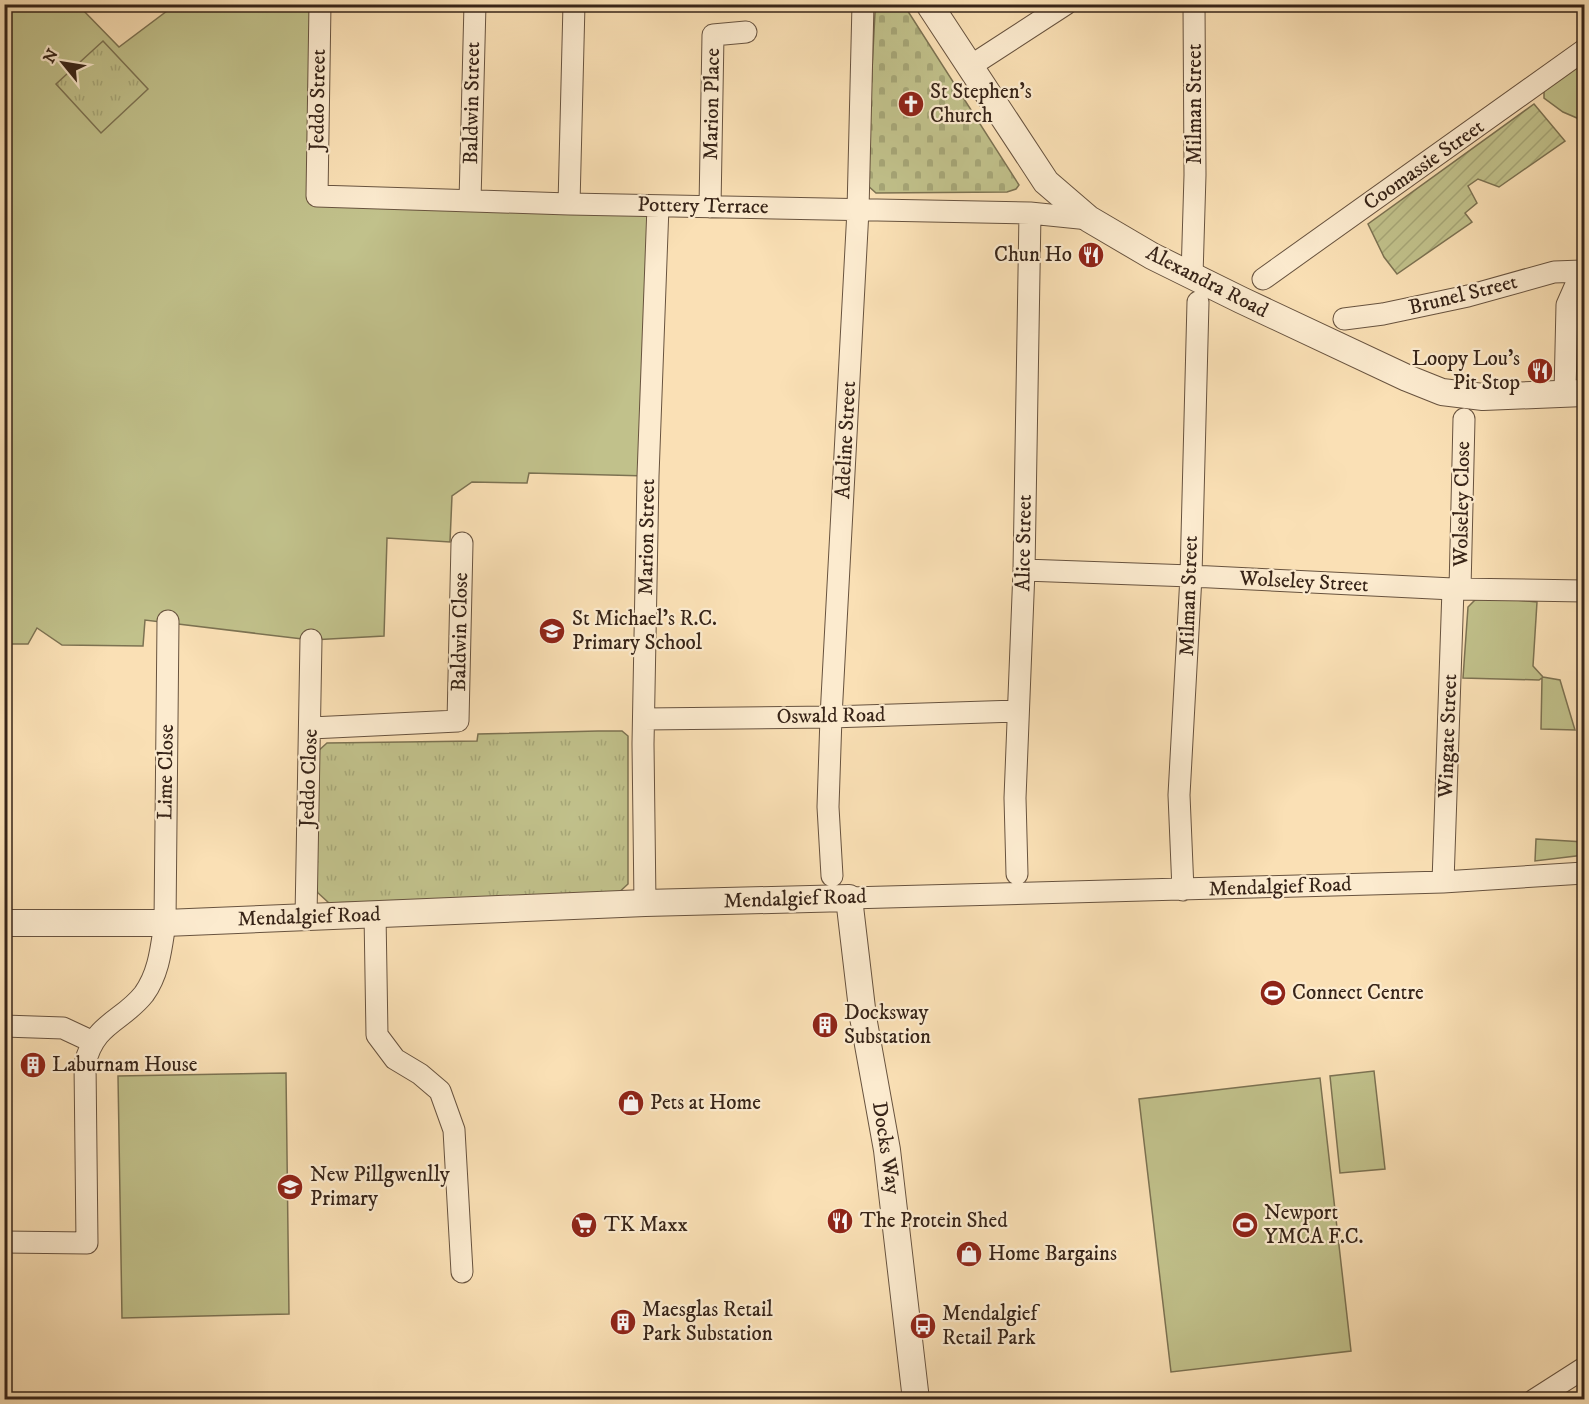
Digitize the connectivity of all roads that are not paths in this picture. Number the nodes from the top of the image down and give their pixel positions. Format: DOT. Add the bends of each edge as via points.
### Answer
graph roads {
  1 [pos="320,4"];
  2 [pos="475,4"];
  3 [pos="574,4"];
  4 [pos="863,4"];
  5 [pos="929,4"];
  6 [pos="1066,4"];
  7 [pos="1194,4"];
  8 [pos="746,32"];
  9 [pos="1584,50"];
  10 [pos="969,67"];
  11 [pos="317,196"];
  12 [pos="470,201"];
  13 [pos="569,204"];
  14 [pos="658,206"];
  15 [pos="710,207"];
  16 [pos="858,210"];
  17 [pos="1030,213"];
  18 [pos="1089,219"];
  19 [pos="1583,270"];
  20 [pos="1192,276"];
  21 [pos="1263,279"];
  22 [pos="1198,302"];
  23 [pos="1344,320"];
  24 [pos="1575,393"];
  25 [pos="1464,419"];
  26 [pos="462,543"];
  27 [pos="1024,570"];
  28 [pos="1191,576"];
  29 [pos="1457,589"];
  30 [pos="1584,591"];
  31 [pos="168,621"];
  32 [pos="311,640"];
  33 [pos="1017,711"];
  34 [pos="831,717"];
  35 [pos="644,719"];
  36 [pos="311,728"];
  37 [pos="1584,873"];
  38 [pos="1017,874"];
  39 [pos="832,876"];
  40 [pos="1443,882"];
  41 [pos="1182,890"];
  42 [pos="849,898"];
  43 [pos="645,903"];
  44 [pos="375,914"];
  45 [pos="306,917"];
  46 [pos="4,923"];
  47 [pos="165,923"];
  48 [pos="4,1026"];
  49 [pos="93,1042"];
  50 [pos="4,1242"];
  51 [pos="462,1272"];
  52 [pos="1584,1368"];
  53 [pos="916,1400"];
  54 [pos="1534,1400"];
  1 -- 11 [label="street, Jeddo Street"];
  2 -- 12 [label="street, Baldwin Street"];
  3 -- 13 [label="street"];
  4 -- 16 [label="street, Adeline Street"];
  5 -- 10 [label="street, Alexandra Road"];
  6 -- 10 [label="street"];
  7 -- 20 [label="street, Milman Street"];
  8 -- 15 [label="street, Marion Place" via="713,35"];
  9 -- 21 [label="street, Coomassie Street"];
  10 -- 18 [label="street, Alexandra Road" via="1046,182"];
  11 -- 12 [label="street, Pottery Terrace"];
  12 -- 13 [label="street, Pottery Terrace"];
  13 -- 14 [label="street, Pottery Terrace"];
  14 -- 15 [label="street, Pottery Terrace"];
  14 -- 35 [label="street, Marion Street"];
  15 -- 16 [label="street, Pottery Terrace"];
  16 -- 17 [label="street, Pottery Terrace"];
  16 -- 34 [label="street, Adeline Street"];
  17 -- 18 [label="street, Pottery Terrace"];
  17 -- 27 [label="street, Alice Street"];
  18 -- 20 [label="street, Alexandra Road"];
  19 -- 23 [label="street, Brunel Street" via="1554,272 1468,296"];
  19 -- 24 [label="street, Brunel Street" via="1567,305"];
  20 -- 24 [label="street, Alexandra Road" via="1442,392 1483,397"];
  22 -- 28 [label="street, Milman Street"];
  25 -- 29 [label="street, Wolseley Close"];
  26 -- 36 [label="street, Baldwin Close" via="458,721"];
  27 -- 28 [label="street, Wolseley Street"];
  27 -- 33 [label="street, Alice Street"];
  28 -- 29 [label="street, Wolseley Street"];
  28 -- 41 [label="street, Milman Street" via="1179,795"];
  29 -- 30 [label="street, Wolseley Street"];
  29 -- 40 [label="street, Wingate Street"];
  31 -- 47 [label="street, Lime Close"];
  32 -- 36 [label="street, Jeddo Close"];
  33 -- 34 [label="street, Oswald Road"];
  33 -- 38 [label="street, Alice Street"];
  34 -- 35 [label="street, Oswald Road"];
  34 -- 39 [label="street, Adeline Street" via="828,807"];
  35 -- 43 [label="street, Marion Street"];
  36 -- 45 [label="street, Jeddo Close"];
  37 -- 40 [label="street, Mendalgief Road"];
  40 -- 41 [label="street, Mendalgief Road"];
  41 -- 42 [label="street, Mendalgief Road"];
  42 -- 43 [label="street, Mendalgief Road"];
  42 -- 53 [label="street, Docks Way" via="863,1017 889,1161"];
  43 -- 44 [label="street, Mendalgief Road"];
  44 -- 45 [label="street, Mendalgief Road"];
  44 -- 51 [label="street" via="377,1035 394,1059 440,1091 454,1130"];
  45 -- 47 [label="street, Mendalgief Road"];
  46 -- 47 [label="street, Mendalgief Road"];
  47 -- 49 [label="street, Lime Close" via="160,961 147,989"];
  48 -- 49 [label="street" via="63,1028"];
  49 -- 50 [label="street" via="86,1064 87,1243"];
  52 -- 54 [label="street"];
}
